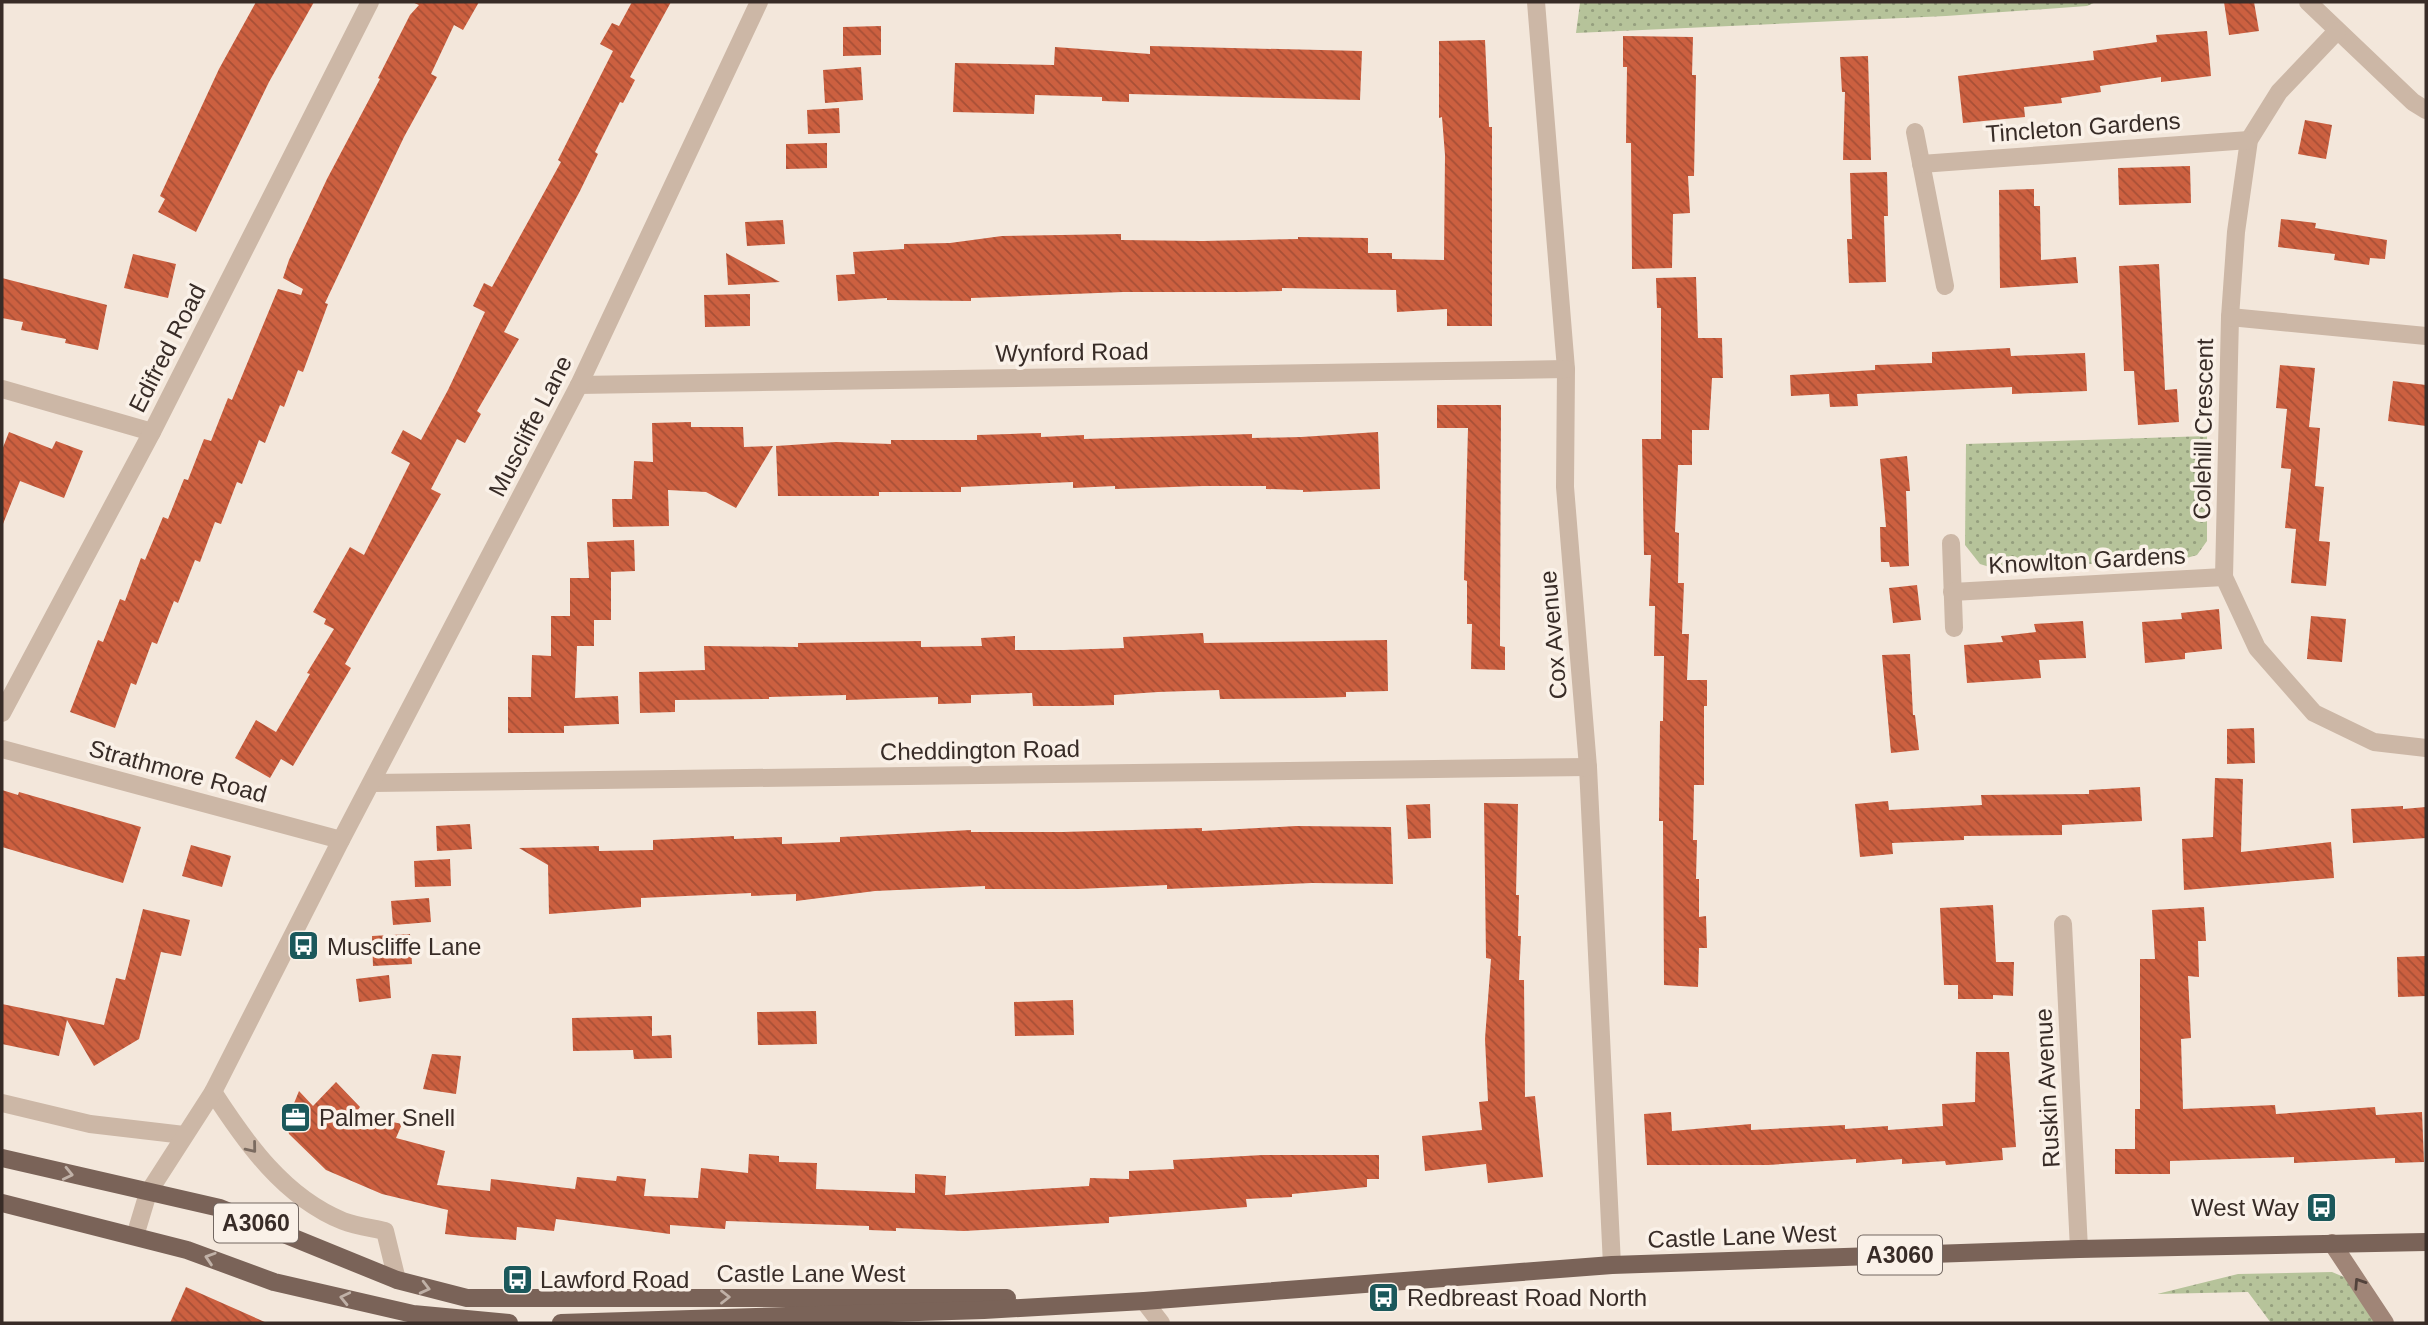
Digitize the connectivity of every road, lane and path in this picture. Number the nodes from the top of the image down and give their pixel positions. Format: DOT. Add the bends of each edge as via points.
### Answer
graph roads {
  1 [pos="370,2"];
  2 [pos="759,2"];
  3 [pos="1536,2"];
  4 [pos="2308,2"];
  5 [pos="2337,31"];
  6 [pos="2426,110"];
  7 [pos="1915,132"];
  8 [pos="2249,140"];
  9 [pos="1921,164"];
  10 [pos="1945,286"];
  11 [pos="2230,317"];
  12 [pos="2426,337"];
  13 [pos="1566,369"];
  14 [pos="579,385"];
  15 [pos="2,389"];
  16 [pos="152,432"];
  17 [pos="1951,543"];
  18 [pos="2224,578"];
  19 [pos="1952,592"];
  20 [pos="1954,628"];
  21 [pos="2,713"];
  22 [pos="2426,748"];
  23 [pos="2,750"];
  24 [pos="1588,767"];
  25 [pos="373,783"];
  26 [pos="341,840"];
  27 [pos="2063,924"];
  28 [pos="213,1092"];
  29 [pos="2,1103"];
  30 [pos="184,1135"];
  31 [pos="2,1158"];
  32 [pos="148,1193"];
  33 [pos="2,1203"];
  34 [pos="135,1236"];
  35 [pos="2426,1242"];
  36 [pos="2332,1243"];
  37 [pos="2078,1249"];
  38 [pos="1612,1265"];
  39 [pos="397,1280"];
  40 [pos="1144,1301"];
  41 [pos="509,1323"];
  42 [pos="561,1323"];
  43 [pos="1161,1323"];
  44 [pos="2385,1323"];
  1 -- 16 [label="street, Edifred Road"];
  2 -- 14 [label="street, Muscliffe Lane"];
  3 -- 13 [label="street, Cox Avenue"];
  4 -- 5 [label="street"];
  5 -- 6 [label="street"];
  5 -- 8 [label="street, Colehill Crescent" via="2279,92"];
  7 -- 9 [label="street"];
  8 -- 9 [label="street, Tincleton Gardens"];
  8 -- 11 [label="street, Colehill Crescent"];
  9 -- 10 [label="street"];
  11 -- 12 [label="street"];
  11 -- 18 [label="street, Colehill Crescent"];
  13 -- 14 [label="street, Wynford Road"];
  13 -- 24 [label="street, Cox Avenue" via="1565,487"];
  14 -- 25 [label="street, Muscliffe Lane"];
  15 -- 16 [label="street"];
  16 -- 21 [label="street, Edifred Road"];
  17 -- 19 [label="street, Knowlton Gardens"];
  18 -- 19 [label="street, Knowlton Gardens"];
  18 -- 22 [label="street, Colehill Crescent" via="2257,648 2314,713 2374,742"];
  19 -- 20 [label="street, Knowlton Gardens"];
  23 -- 26 [label="street, Strathmore Road"];
  24 -- 25 [label="street, Cheddington Road"];
  24 -- 38 [label="street, Cox Avenue"];
  25 -- 26 [label="street, Muscliffe Lane"];
  26 -- 28 [label="street, Muscliffe Lane"];
  27 -- 37 [label="street, Ruskin Avenue"];
  28 -- 30 [label="street, Muscliffe Lane"];
  28 -- 39 [label="street, one-way" via="252,1150 303,1197 343,1221 385,1231"];
  29 -- 30 [label="street" via="90,1124"];
  30 -- 32 [label="street, Muscliffe Lane"];
  31 -- 32 [label="main road, Castle Lane West / A3060, one-way"];
  32 -- 34 [label="street, Muscliffe Lane"];
  32 -- 39 [label="main road, Castle Lane West / A3060" via="220,1208"];
  33 -- 34 [label="main road, A3060"];
  41 -- 34 [label="main road, A3060, one-way" via="413,1314 274,1282 249,1270"];
  35 -- 36 [label="main road, Castle Lane West / A3060"];
  36 -- 37 [label="main road, Castle Lane West / A3060"];
  44 -- 36 [label="street, one-way"];
  37 -- 38 [label="main road, Castle Lane West / A3060"];
  38 -- 40 [label="main road, Castle Lane West / A3060"];
  39 -- 40 [label="main road, Castle Lane West / A3060, one-way" via="467,1298"];
  40 -- 42 [label="main road, Castle Lane West / A3060"];
  40 -- 43 [label="street"];
}
